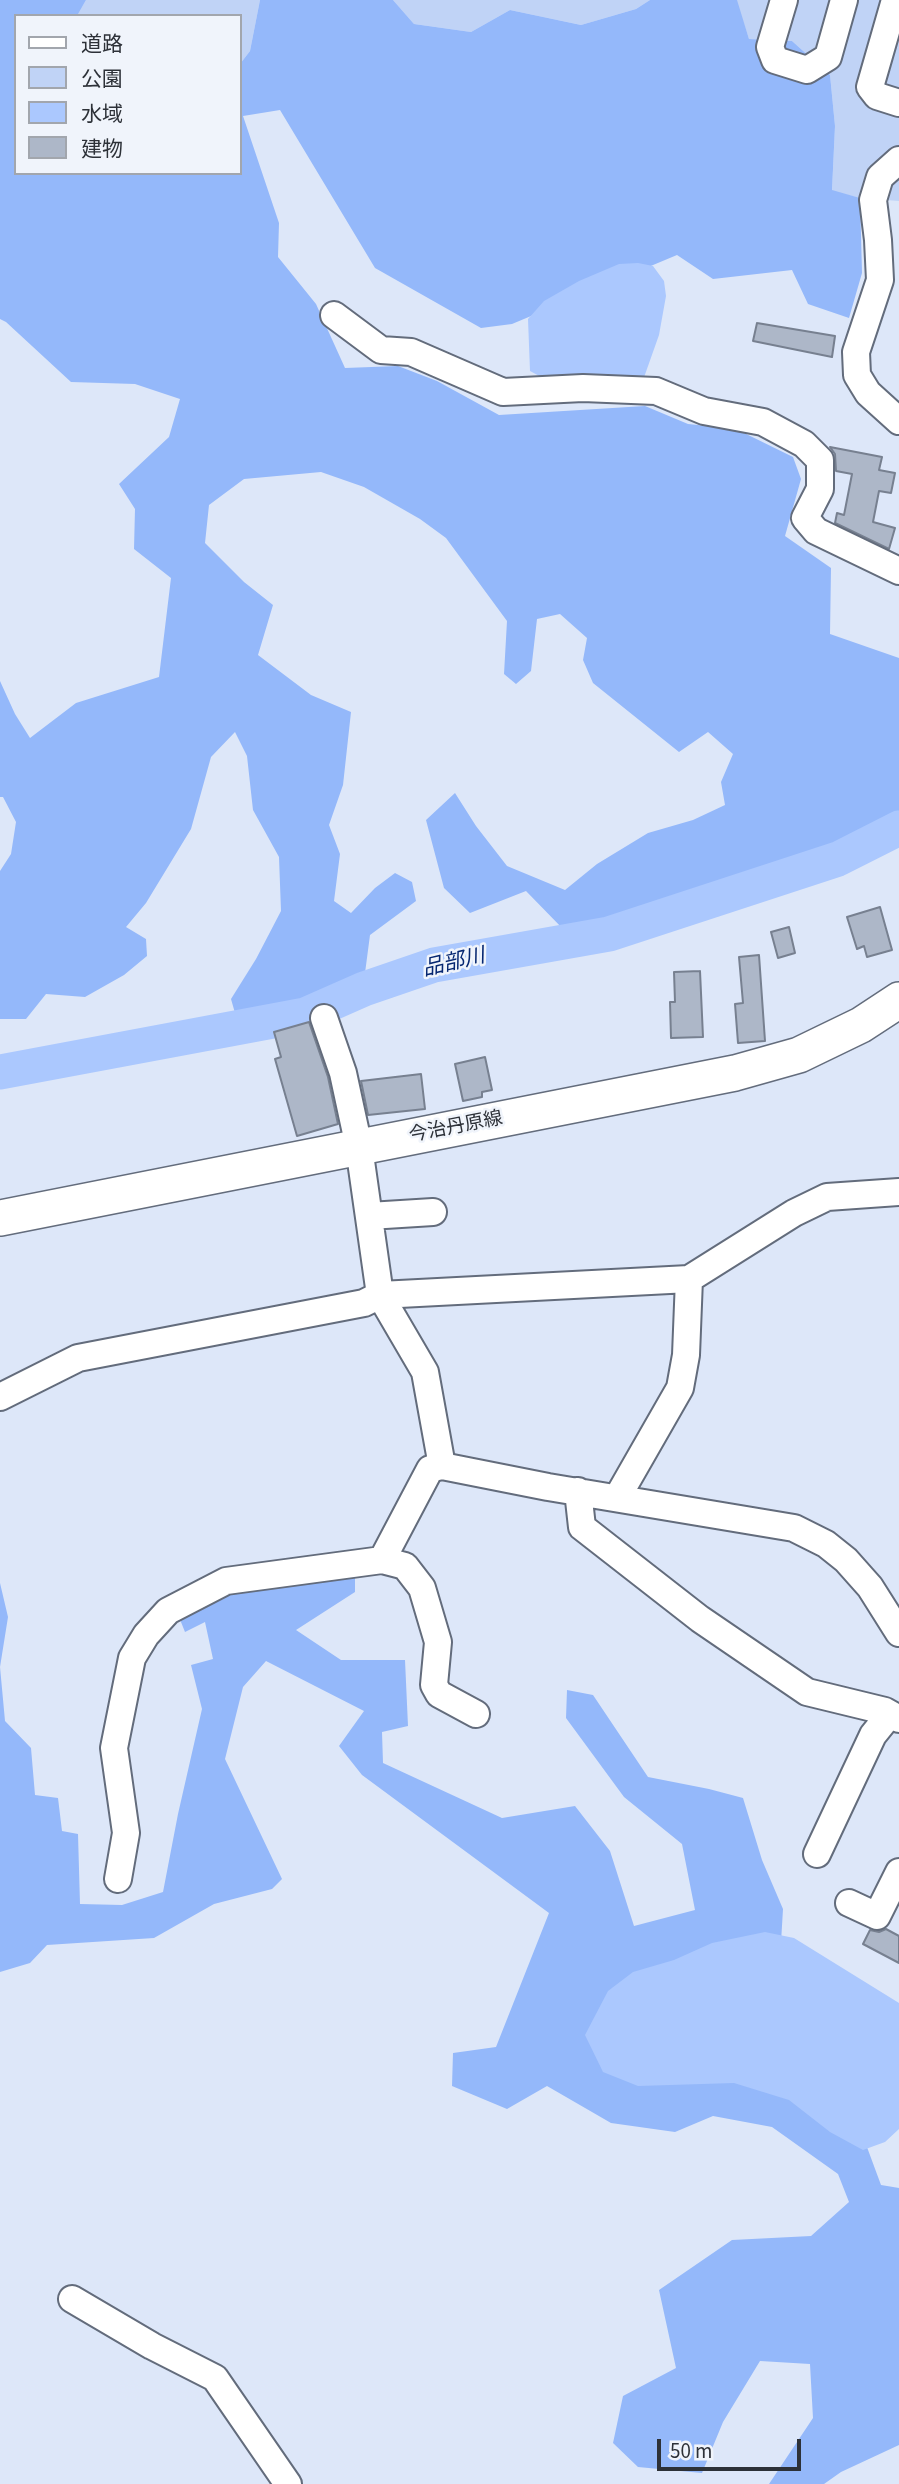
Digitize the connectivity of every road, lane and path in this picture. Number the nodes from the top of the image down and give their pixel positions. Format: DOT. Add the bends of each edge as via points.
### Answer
graph roads {
  1 [pos="784,0"];
  2 [pos="844,0"];
  3 [pos="895,0"];
  4 [pos="899,103"];
  5 [pos="899,160"];
  6 [pos="334,315"];
  7 [pos="899,421"];
  8 [pos="899,571"];
  9 [pos="899,1000"];
  10 [pos="324,1018"];
  11 [pos="359,1147"];
  12 [pos="899,1192"];
  13 [pos="433,1212"];
  14 [pos="369,1216"];
  15 [pos="0,1218"];
  16 [pos="690,1279"];
  17 [pos="380,1295"];
  18 [pos="0,1397"];
  19 [pos="442,1466"];
  20 [pos="578,1492"];
  21 [pos="617,1498"];
  22 [pos="382,1560"];
  23 [pos="899,1633"];
  24 [pos="476,1714"];
  25 [pos="895,1717"];
  26 [pos="817,1854"];
  27 [pos="899,1872"];
  28 [pos="118,1879"];
  29 [pos="849,1903"];
  30 [pos="72,2299"];
  31 [pos="288,2484"];
  1 -- 2 [label="street" via="770,47 775,60 807,71 828,57"];
  3 -- 4 [label="street" via="870,87 877,96"];
  5 -- 7 [label="street" via="880,177 873,201 880,281 856,352 857,375 868,393"];
  6 -- 8 [label="street" via="381,350 411,352 503,392 656,391 704,411 763,422 804,444 820,460 820,488 805,518 816,531"];
  9 -- 11 [label="main road, 今治丹原線" via="861,1026 799,1055 735,1073"];
  10 -- 11 [label="street" via="343,1073"];
  11 -- 14 [label="street"];
  11 -- 15 [label="main road, 今治丹原線"];
  12 -- 16 [label="street" via="827,1197"];
  13 -- 14 [label="street"];
  14 -- 17 [label="street"];
  16 -- 17 [label="street"];
  16 -- 21 [label="street" via="680,1388"];
  17 -- 18 [label="street" via="365,1303 78,1358"];
  17 -- 19 [label="street" via="425,1372"];
  19 -- 20 [label="street"];
  19 -- 22 [label="street" via="430,1469"];
  20 -- 21 [label="street"];
  20 -- 25 [label="street" via="582,1527 700,1619 807,1692"];
  21 -- 23 [label="street" via="794,1528 827,1544 846,1560 870,1587"];
  22 -- 24 [label="street" via="405,1566 422,1588 438,1642 433,1685 439,1694"];
  22 -- 28 [label="street" via="226,1581 169,1611 146,1635 132,1658 114,1748 126,1833"];
  25 -- 26 [label="street" via="873,1735"];
  27 -- 29 [label="street" via="877,1916"];
  30 -- 31 [label="street" via="215,2378"];
}
